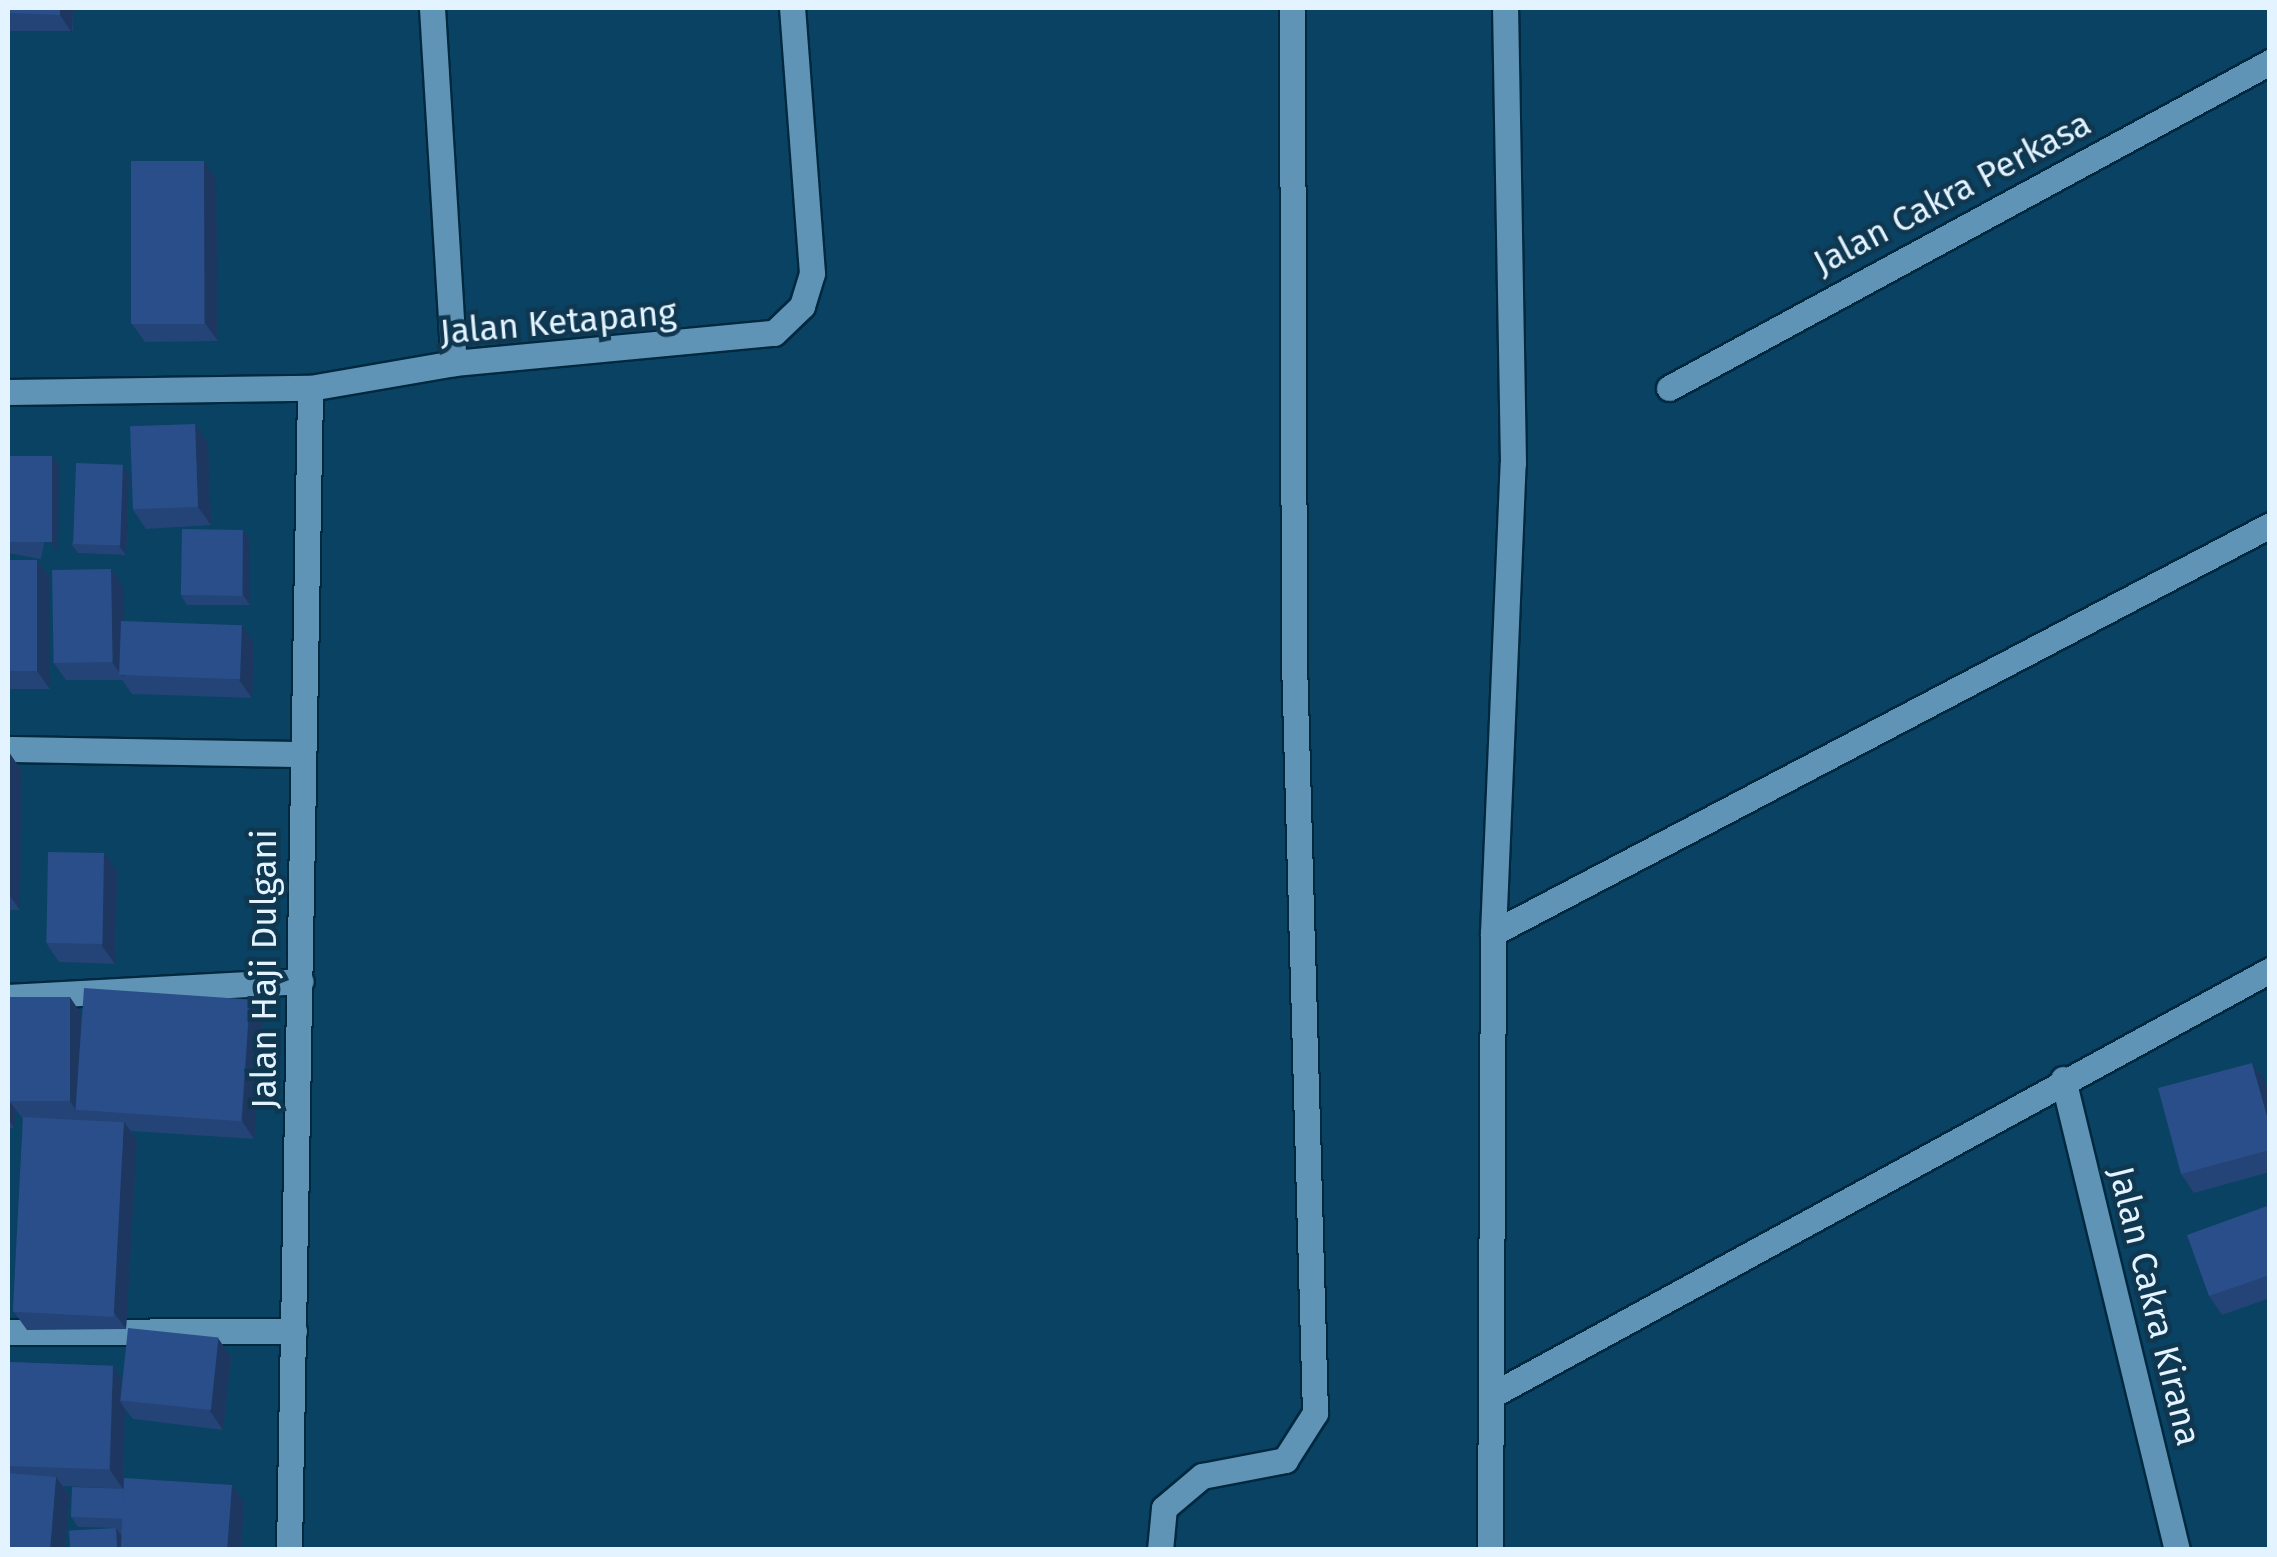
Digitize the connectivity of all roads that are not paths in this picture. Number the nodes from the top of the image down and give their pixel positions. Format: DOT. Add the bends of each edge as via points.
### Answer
graph roads {
  1 [pos="432,8"];
  2 [pos="792,8"];
  3 [pos="1292,8"];
  4 [pos="1505,8"];
  5 [pos="2270,62"];
  6 [pos="454,364"];
  7 [pos="310,388"];
  8 [pos="1670,388"];
  9 [pos="8,392"];
  10 [pos="2270,525"];
  11 [pos="8,749"];
  12 [pos="298,754"];
  13 [pos="1493,933"];
  14 [pos="2270,970"];
  15 [pos="302,981"];
  16 [pos="8,997"];
  17 [pos="2062,1079"];
  18 [pos="294,1331"];
  19 [pos="8,1332"];
  20 [pos="1494,1394"];
  21 [pos="289,1550"];
  22 [pos="1160,1550"];
  23 [pos="1490,1550"];
  24 [pos="2176,1550"];
  1 -- 6 [label="street"];
  2 -- 6 [label="street, Jalan Ketapang" via="812,273 792,321 739,341"];
  3 -- 22 [label="street" via="1294,660 1316,1413 1285,1460 1202,1476 1164,1508"];
  4 -- 13 [label="street" via="1513,463"];
  5 -- 8 [label="street, Jalan Cakra Perkasa"];
  6 -- 7 [label="street, Jalan Ketapang"];
  7 -- 9 [label="street, Jalan Ketapang"];
  7 -- 12 [label="street, Jalan Haji Dulgani"];
  10 -- 13 [label="street"];
  11 -- 12 [label="street"];
  12 -- 15 [label="street, Jalan Haji Dulgani"];
  13 -- 20 [label="street"];
  14 -- 17 [label="street"];
  15 -- 16 [label="street"];
  15 -- 18 [label="street, Jalan Haji Dulgani"];
  17 -- 20 [label="street"];
  17 -- 24 [label="street, Jalan Cakra Kirana"];
  18 -- 19 [label="street"];
  18 -- 21 [label="street, Jalan Haji Dulgani"];
  20 -- 23 [label="street"];
}
